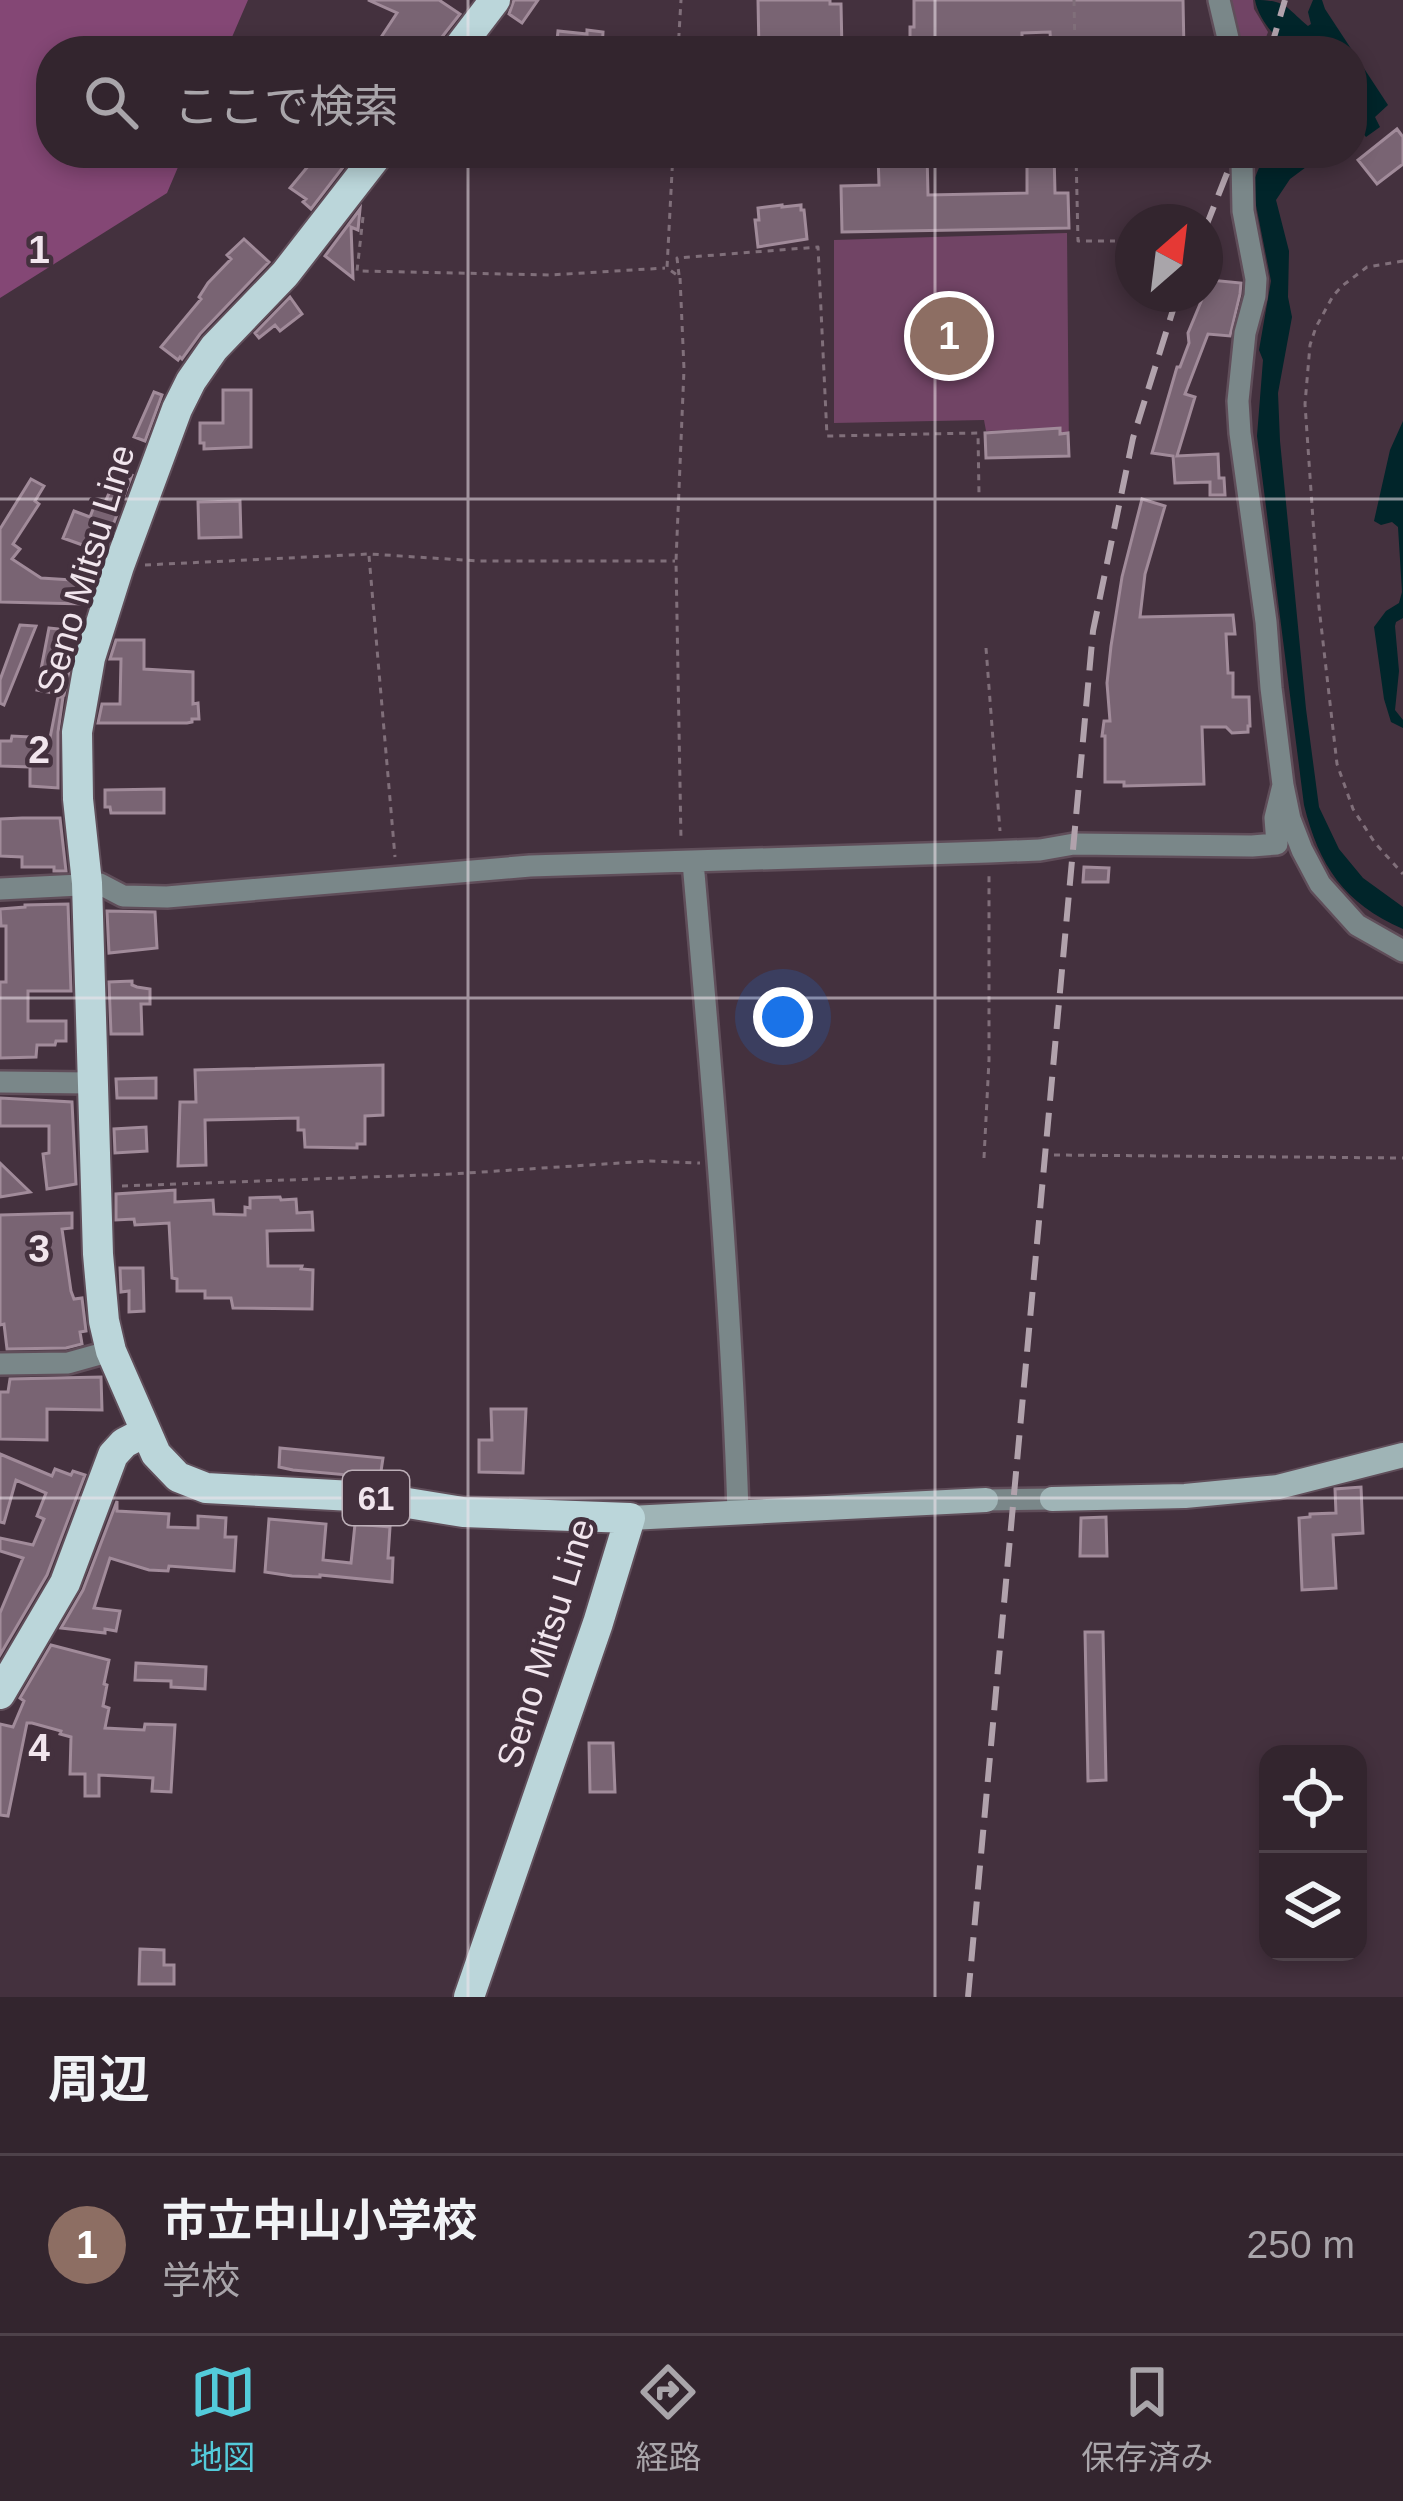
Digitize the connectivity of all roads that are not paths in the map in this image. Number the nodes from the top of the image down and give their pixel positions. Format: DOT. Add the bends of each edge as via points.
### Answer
graph roads {
  1 [pos="495,0"];
  2 [pos="1219,0"];
  3 [pos="467,36"];
  4 [pos="1227,36"];
  5 [pos="367,168"];
  6 [pos="1242,168"];
  7 [pos="1283,785"];
  8 [pos="687,862"];
  9 [pos="87,884"];
  10 [pos="0,889"];
  11 [pos="1403,951"];
  12 [pos="0,1082"];
  13 [pos="91,1083"];
  14 [pos="111,1351"];
  15 [pos="0,1364"];
  16 [pos="145,1432"];
  17 [pos="1403,1455"];
  18 [pos="1052,1498"];
  19 [pos="986,1500"];
  20 [pos="738,1512"];
  21 [pos="631,1519"];
  22 [pos="0,1694"];
  23 [pos="469,1997"];
  1 -- 3 [label="main road"];
  2 -- 4 [label="street"];
  5 -- 9 [label="main road, Seno Mitsu Line / 61" via="200,366 177,409 91,658 77,732"];
  6 -- 7 [label="street" via="1256,279 1240,433"];
  7 -- 8 [label="street" via="1276,844 1074,844"];
  7 -- 11 [label="street" via="1302,850 1330,898"];
  8 -- 9 [label="street" via="530,866 141,898"];
  8 -- 20 [label="street" via="720,1163"];
  9 -- 10 [label="street"];
  9 -- 13 [label="main road, Seno Mitsu Line / 61"];
  12 -- 13 [label="street"];
  13 -- 14 [label="main road, Seno Mitsu Line / 61"];
  14 -- 15 [label="street" via="68,1363"];
  14 -- 16 [label="main road, Seno Mitsu Line / 61"];
  16 -- 21 [label="main road, Seno Mitsu Line / 61" via="178,1477 206,1487"];
  16 -- 22 [label="main road" via="113,1455 65,1583"];
  17 -- 18 [label="street" via="1278,1487"];
  18 -- 19 [label="street"];
  19 -- 20 [label="street"];
  20 -- 21 [label="street"];
  21 -- 23 [label="main road, Seno Mitsu Line"];
}
